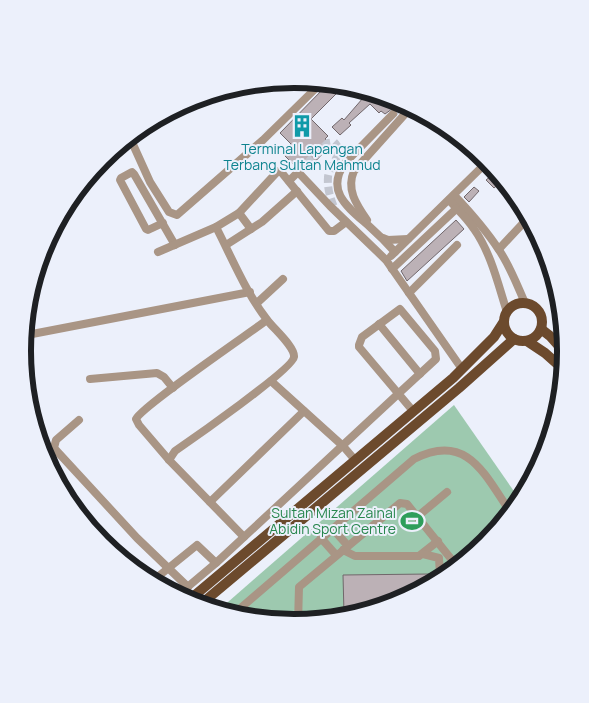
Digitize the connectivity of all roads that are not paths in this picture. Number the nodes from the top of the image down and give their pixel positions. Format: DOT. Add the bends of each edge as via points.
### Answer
graph roads {
  1 [pos="315,89"];
  2 [pos="393,114"];
  3 [pos="405,114"];
  4 [pos="132,145"];
  5 [pos="482,167"];
  6 [pos="289,181"];
  7 [pos="296,190"];
  8 [pos="451,197"];
  9 [pos="456,209"];
  10 [pos="239,213"];
  11 [pos="346,222"];
  12 [pos="162,223"];
  13 [pos="524,223"];
  14 [pos="216,226"];
  15 [pos="251,229"];
  16 [pos="378,234"];
  17 [pos="408,240"];
  18 [pos="175,245"];
  19 [pos="226,245"];
  20 [pos="457,245"];
  21 [pos="499,249"];
  22 [pos="158,252"];
  23 [pos="395,252"];
  24 [pos="386,260"];
  25 [pos="392,269"];
  26 [pos="283,279"];
  27 [pos="250,292"];
  28 [pos="409,293"];
  29 [pos="257,303"];
  30 [pos="524,303"];
  31 [pos="507,312"];
  32 [pos="267,320"];
  33 [pos="504,323"];
  34 [pos="379,324"];
  35 [pos="540,329"];
  36 [pos="32,334"];
  37 [pos="514,339"];
  38 [pos="527,341"];
  39 [pos="444,343"];
  40 [pos="558,345"];
  41 [pos="435,350"];
  42 [pos="557,364"];
  43 [pos="462,369"];
  44 [pos="420,374"];
  45 [pos="90,379"];
  46 [pos="271,381"];
  47 [pos="173,388"];
  48 [pos="398,394"];
  49 [pos="304,410"];
  50 [pos="413,411"];
  51 [pos="79,420"];
  52 [pos="343,446"];
  53 [pos="169,460"];
  54 [pos="354,460"];
  55 [pos="447,492"];
  56 [pos="210,502"];
  57 [pos="507,507"];
  58 [pos="418,516"];
  59 [pos="332,529"];
  60 [pos="244,537"];
  61 [pos="322,538"];
  62 [pos="438,541"];
  63 [pos="345,548"];
  64 [pos="423,554"];
  65 [pos="336,555"];
  66 [pos="453,561"];
  67 [pos="216,563"];
  68 [pos="168,568"];
  69 [pos="440,571"];
  70 [pos="158,576"];
  71 [pos="188,587"];
  72 [pos="184,590"];
  73 [pos="195,595"];
  74 [pos="206,600"];
  75 [pos="239,609"];
  76 [pos="298,615"];
  1 -- 4 [label="street" via="178,215 169,212"];
  2 -- 16 [label="street" via="345,163 337,182 342,201"];
  3 -- 16 [label="street" via="351,177 350,188 358,208"];
  5 -- 8 [label="street"];
  6 -- 7 [label="street"];
  6 -- 10 [label="street" via="278,171"];
  6 -- 11 [label="street" via="298,172"];
  7 -- 11 [label="street" via="329,231 334,232"];
  7 -- 15 [label="street"];
  8 -- 9 [label="street"];
  8 -- 17 [label="street"];
  8 -- 21 [label="street" via="479,223"];
  9 -- 25 [label="street"];
  9 -- 31 [label="street" via="474,229 485,249"];
  10 -- 14 [label="street"];
  10 -- 15 [label="street"];
  11 -- 24 [label="street"];
  12 -- 12 [label="street" via="134,174 120,178 146,229"];
  12 -- 18 [label="street"];
  13 -- 21 [label="street"];
  14 -- 18 [label="street"];
  14 -- 19 [label="street"];
  15 -- 19 [label="street"];
  16 -- 17 [label="street" via="388,240"];
  16 -- 23 [label="street"];
  17 -- 23 [label="street"];
  18 -- 22 [label="street"];
  19 -- 27 [label="street"];
  20 -- 28 [label="street"];
  21 -- 30 [label="street"];
  23 -- 24 [label="street"];
  24 -- 25 [label="street"];
  25 -- 28 [label="street"];
  26 -- 29 [label="street"];
  27 -- 29 [label="street"];
  27 -- 36 [label="street"];
  28 -- 39 [label="street"];
  29 -- 32 [label="street"];
  30 -- 31 [label="main road" via="512,306"];
  30 -- 35 [label="main road" via="539,312"];
  31 -- 33 [label="main road"];
  32 -- 46 [label="street" via="294,355 290,365"];
  32 -- 47 [label="street"];
  33 -- 37 [label="main road"];
  33 -- 43 [label="main road"];
  34 -- 41 [label="street" via="400,309"];
  34 -- 44 [label="street"];
  34 -- 48 [label="street" via="362,337 359,347"];
  35 -- 38 [label="main road"];
  35 -- 40 [label="main road"];
  37 -- 38 [label="main road"];
  37 -- 74 [label="main road"];
  38 -- 42 [label="main road"];
  39 -- 41 [label="street"];
  39 -- 43 [label="street"];
  41 -- 44 [label="street" via="436,359"];
  43 -- 50 [label="main road"];
  44 -- 48 [label="street"];
  45 -- 47 [label="street" via="156,373"];
  46 -- 49 [label="street"];
  46 -- 53 [label="street" via="175,451"];
  47 -- 53 [label="street" via="136,419"];
  48 -- 50 [label="street"];
  48 -- 52 [label="street"];
  49 -- 52 [label="street"];
  49 -- 56 [label="street"];
  50 -- 54 [label="main road"];
  51 -- 68 [label="street" via="56,440 54,448 136,538"];
  52 -- 54 [label="street"];
  52 -- 60 [label="street"];
  53 -- 56 [label="street"];
  54 -- 73 [label="main road"];
  55 -- 58 [label="street"];
  56 -- 60 [label="street"];
  57 -- 59 [label="street" via="471,459 457,452 442,450 427,452 414,460"];
  58 -- 62 [label="street"];
  58 -- 63 [label="street" via="407,504 400,503"];
  59 -- 61 [label="street"];
  59 -- 63 [label="street"];
  60 -- 67 [label="street"];
  61 -- 65 [label="street"];
  61 -- 75 [label="street"];
  62 -- 64 [label="street"];
  62 -- 66 [label="street"];
  63 -- 64 [label="street" via="355,556"];
  63 -- 65 [label="street"];
  64 -- 69 [label="street" via="439,558"];
  65 -- 76 [label="street" via="299,587"];
  67 -- 68 [label="street" via="197,546"];
  67 -- 71 [label="street"];
  68 -- 70 [label="street"];
  68 -- 71 [label="street"];
  71 -- 72 [label="street"];
}
